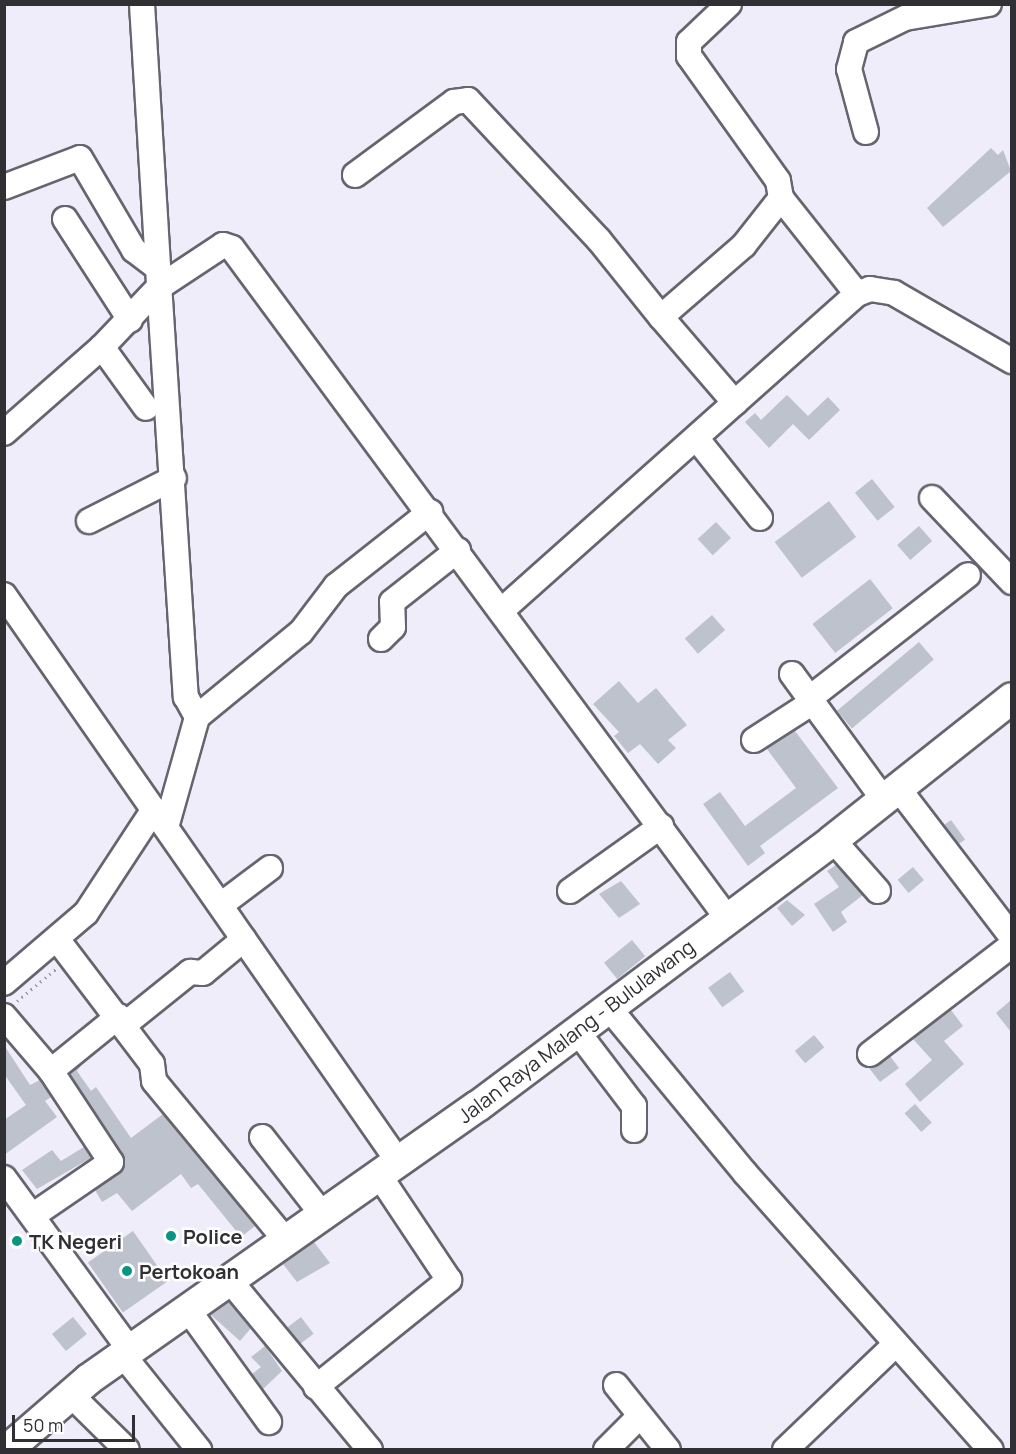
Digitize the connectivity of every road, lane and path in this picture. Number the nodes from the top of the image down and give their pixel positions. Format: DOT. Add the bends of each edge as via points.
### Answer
graph roads {
  1 [pos="142,4"];
  2 [pos="729,4"];
  3 [pos="989,4"];
  4 [pos="866,132"];
  5 [pos="355,175"];
  6 [pos="4,186"];
  7 [pos="781,198"];
  8 [pos="64,219"];
  9 [pos="158,278"];
  10 [pos="857,294"];
  11 [pos="661,317"];
  12 [pos="130,320"];
  13 [pos="102,347"];
  14 [pos="1011,361"];
  15 [pos="735,403"];
  16 [pos="146,408"];
  17 [pos="4,433"];
  18 [pos="697,439"];
  19 [pos="174,478"];
  20 [pos="932,498"];
  21 [pos="430,512"];
  22 [pos="760,518"];
  23 [pos="89,521"];
  24 [pos="458,550"];
  25 [pos="968,575"];
  26 [pos="1011,582"];
  27 [pos="4,596"];
  28 [pos="501,610"];
  29 [pos="381,639"];
  30 [pos="792,674"];
  31 [pos="1011,698"];
  32 [pos="812,700"];
  33 [pos="197,717"];
  34 [pos="754,740"];
  35 [pos="891,794"];
  36 [pos="161,816"];
  37 [pos="661,826"];
  38 [pos="833,840"];
  39 [pos="270,868"];
  40 [pos="570,891"];
  41 [pos="878,891"];
  42 [pos="222,904"];
  43 [pos="727,918"];
  44 [pos="1011,937"];
  45 [pos="244,939"];
  46 [pos="1011,945"];
  47 [pos="64,947"];
  48 [pos="7,1001"];
  49 [pos="609,1008"];
  50 [pos="122,1021"];
  51 [pos="577,1031"];
  52 [pos="870,1054"];
  53 [pos="51,1071"];
  54 [pos="634,1130"];
  55 [pos="262,1137"];
  56 [pos="388,1168"];
  57 [pos="6,1182"];
  58 [pos="35,1214"];
  59 [pos="323,1215"];
  60 [pos="286,1242"];
  61 [pos="231,1282"];
  62 [pos="189,1311"];
  63 [pos="896,1344"];
  64 [pos="127,1352"];
  65 [pos="616,1384"];
  66 [pos="316,1387"];
  67 [pos="71,1395"];
  68 [pos="640,1416"];
  69 [pos="269,1422"];
  70 [pos="7,1449"];
  71 [pos="127,1449"];
  72 [pos="199,1449"];
  73 [pos="370,1449"];
  74 [pos="606,1449"];
  75 [pos="668,1449"];
  76 [pos="785,1449"];
  77 [pos="991,1449"];
  1 -- 9 [label="street"];
  2 -- 7 [label="street" via="690,42 689,56 778,180"];
  3 -- 4 [label="street" via="905,18 856,42 850,54 850,76"];
  5 -- 11 [label="street" via="454,102 468,100 599,240"];
  6 -- 9 [label="street" via="80,158 134,250"];
  7 -- 10 [label="street"];
  7 -- 11 [label="street" via="744,245"];
  8 -- 12 [label="street"];
  9 -- 12 [label="street"];
  9 -- 19 [label="street"];
  9 -- 21 [label="street" via="223,245 232,248"];
  10 -- 14 [label="street" via="870,289 894,292"];
  10 -- 15 [label="street"];
  11 -- 15 [label="street"];
  12 -- 13 [label="street"];
  13 -- 16 [label="street"];
  13 -- 17 [label="street"];
  15 -- 18 [label="street"];
  18 -- 22 [label="street"];
  18 -- 28 [label="street"];
  19 -- 23 [label="street"];
  19 -- 33 [label="street" via="186,696"];
  20 -- 26 [label="street"];
  21 -- 24 [label="street"];
  21 -- 33 [label="street" via="336,586 302,632"];
  24 -- 28 [label="street"];
  24 -- 29 [label="street" via="392,602 393,627"];
  25 -- 32 [label="street"];
  27 -- 36 [label="street"];
  28 -- 37 [label="street"];
  30 -- 32 [label="street"];
  31 -- 35 [label="main road, Jalan Raya Malang - Bululawang"];
  32 -- 34 [label="street"];
  32 -- 35 [label="street"];
  33 -- 36 [label="street"];
  35 -- 38 [label="main road, Jalan Raya Malang - Bululawang"];
  35 -- 44 [label="street"];
  36 -- 42 [label="street"];
  36 -- 47 [label="street"];
  37 -- 40 [label="street"];
  37 -- 43 [label="street"];
  38 -- 41 [label="street"];
  38 -- 43 [label="main road, Jalan Raya Malang - Bululawang"];
  39 -- 42 [label="street"];
  42 -- 45 [label="street"];
  43 -- 49 [label="main road, Jalan Raya Malang - Bululawang"];
  45 -- 50 [label="street" via="203,973 190,972"];
  45 -- 56 [label="street"];
  46 -- 52 [label="street"];
  47 -- 48 [label="street"];
  47 -- 48 [label="path"];
  47 -- 50 [label="street"];
  48 -- 53 [label="street"];
  49 -- 51 [label="main road, Jalan Raya Malang - Bululawang"];
  49 -- 63 [label="street"];
  50 -- 53 [label="street"];
  50 -- 60 [label="street" via="152,1064 154,1081"];
  51 -- 54 [label="street" via="634,1106"];
  51 -- 56 [label="main road, Jalan Raya Malang - Bululawang"];
  53 -- 58 [label="street" via="111,1162"];
  55 -- 59 [label="street"];
  56 -- 59 [label="main road, Jalan Raya Malang - Bululawang"];
  56 -- 66 [label="street" via="449,1281"];
  57 -- 58 [label="street"];
  58 -- 64 [label="street"];
  59 -- 60 [label="main road, Jalan Raya Malang - Bululawang"];
  60 -- 61 [label="main road, Jalan Raya Malang - Bululawang"];
  61 -- 62 [label="main road, Jalan Raya Malang - Bululawang"];
  61 -- 66 [label="street"];
  62 -- 64 [label="main road, Jalan Raya Malang - Bululawang"];
  62 -- 69 [label="street"];
  63 -- 76 [label="street"];
  63 -- 77 [label="street"];
  64 -- 67 [label="main road, Jalan Raya Malang - Bululawang"];
  64 -- 72 [label="street"];
  65 -- 68 [label="street"];
  66 -- 73 [label="street"];
  67 -- 70 [label="main road, Jalan Raya Malang - Bululawang"];
  67 -- 71 [label="street"];
  68 -- 74 [label="street"];
  68 -- 75 [label="street"];
}
